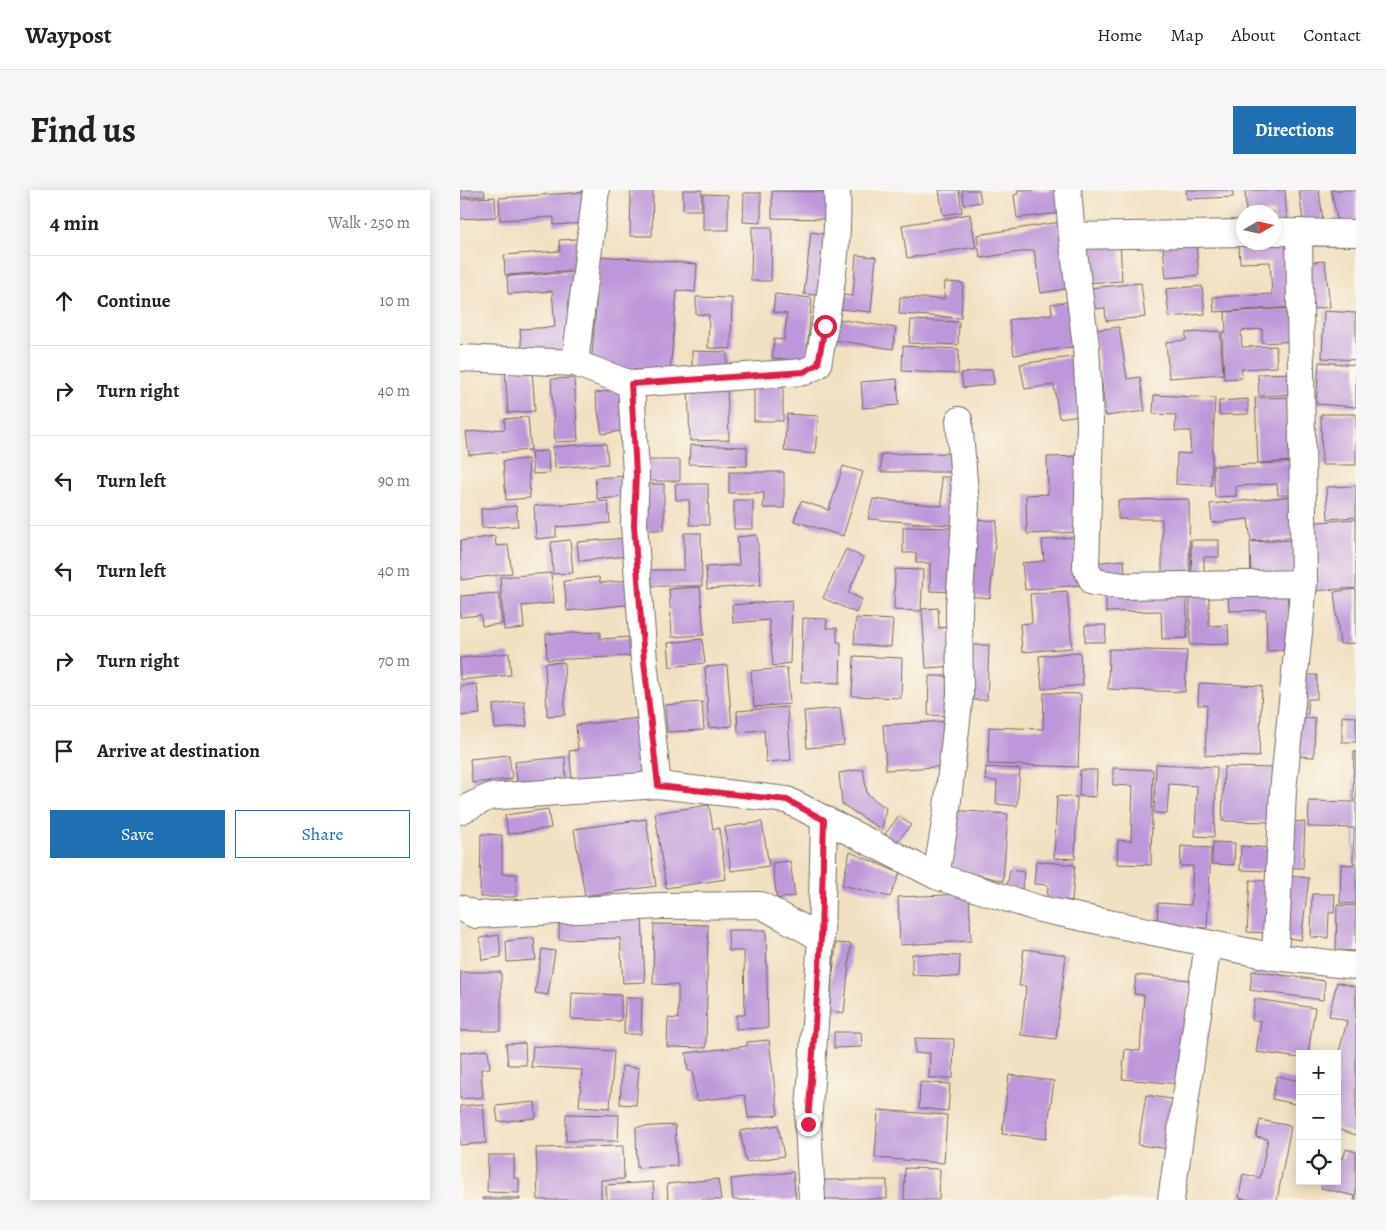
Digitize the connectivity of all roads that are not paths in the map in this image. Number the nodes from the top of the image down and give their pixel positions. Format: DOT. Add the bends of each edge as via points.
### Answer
graph roads {
  1 [pos="596,190"];
  2 [pos="837,190"];
  3 [pos="1068,190"];
  4 [pos="1281,232"];
  5 [pos="1299,232"];
  6 [pos="1236,233"];
  7 [pos="1356,233"];
  8 [pos="1072,236"];
  9 [pos="460,358"];
  10 [pos="575,363"];
  11 [pos="631,384"];
  12 [pos="959,420"];
  13 [pos="1304,583"];
  14 [pos="658,786"];
  15 [pos="460,811"];
  16 [pos="824,820"];
  17 [pos="936,876"];
  18 [pos="460,908"];
  19 [pos="821,938"];
  20 [pos="1208,944"];
  21 [pos="1274,957"];
  22 [pos="1356,966"];
  23 [pos="812,1200"];
  24 [pos="1171,1200"];
  1 -- 10 [label="street"];
  2 -- 11 [label="street" via="838,219 818,364 804,372"];
  3 -- 8 [label="street"];
  4 -- 5 [label="street"];
  5 -- 7 [label="street"];
  5 -- 13 [label="street"];
  6 -- 8 [label="street"];
  8 -- 13 [label="street" via="1086,346 1090,423 1086,568 1093,582 1123,586"];
  9 -- 10 [label="street"];
  10 -- 11 [label="street"];
  11 -- 14 [label="street" via="636,474 634,525"];
  12 -- 17 [label="street" via="966,505 959,607 960,694"];
  13 -- 21 [label="street" via="1283,791"];
  14 -- 15 [label="street" via="489,797"];
  14 -- 16 [label="street" via="787,800"];
  16 -- 17 [label="street"];
  16 -- 19 [label="street"];
  17 -- 20 [label="street" via="1040,909"];
  18 -- 19 [label="street" via="476,915 660,906 761,905"];
  19 -- 23 [label="street" via="808,1124"];
  20 -- 21 [label="street"];
  20 -- 24 [label="street"];
  21 -- 22 [label="street"];
}
